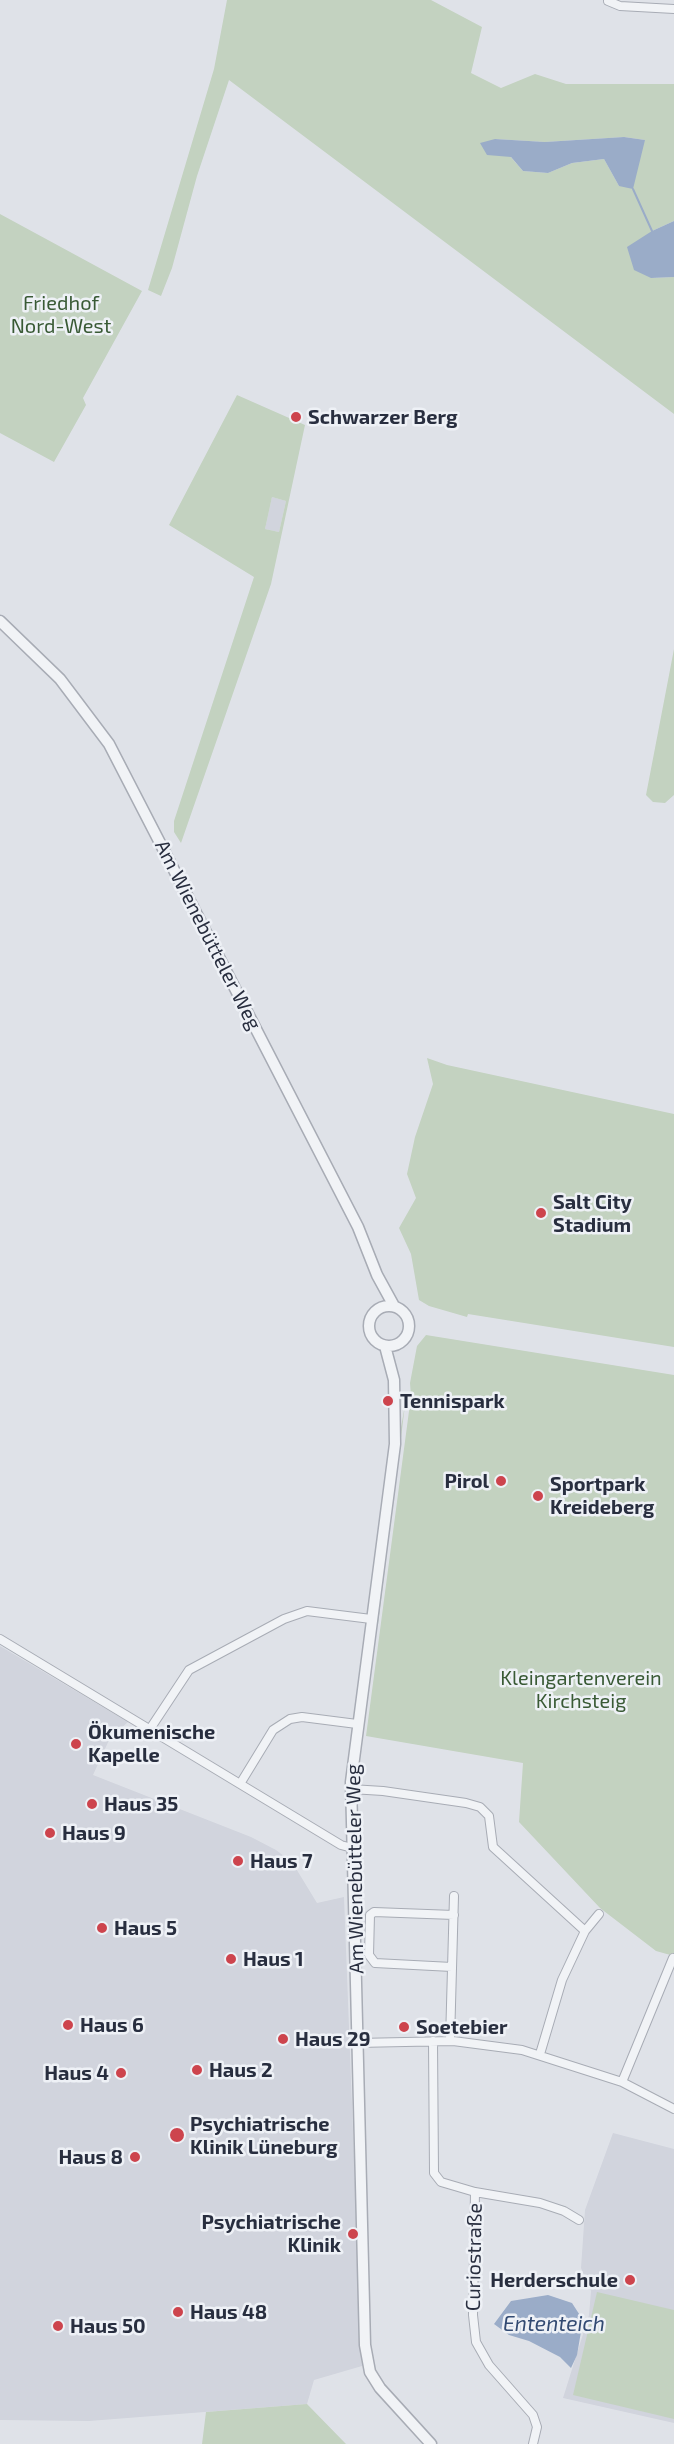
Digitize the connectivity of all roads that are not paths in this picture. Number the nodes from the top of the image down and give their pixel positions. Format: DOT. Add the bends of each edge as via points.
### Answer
graph roads {
  1 [pos="608,1"];
  2 [pos="674,9"];
  3 [pos="0,621"];
  4 [pos="377,1275"];
  5 [pos="394,1306"];
  6 [pos="379,1309"];
  7 [pos="399,1344"];
  8 [pos="385,1346"];
  9 [pos="394,1380"];
  10 [pos="371,1619"];
  11 [pos="0,1639"];
  12 [pos="357,1724"];
  13 [pos="150,1729"];
  14 [pos="240,1784"];
  15 [pos="351,1789"];
  16 [pos="352,1848"];
  17 [pos="454,1896"];
  18 [pos="598,1914"];
  19 [pos="454,1915"];
  20 [pos="585,1931"];
  21 [pos="673,1958"];
  22 [pos="452,1967"];
  23 [pos="433,2041"];
  24 [pos="450,2041"];
  25 [pos="357,2043"];
  26 [pos="540,2054"];
  27 [pos="622,2082"];
  28 [pos="674,2109"];
  29 [pos="475,2192"];
  30 [pos="579,2220"];
  31 [pos="431,2444"];
  32 [pos="533,2444"];
  1 -- 2 [label="street" via="620,6"];
  3 -- 4 [label="street, Am Wienebütteler Weg" via="60,680 109,744 358,1227"];
  4 -- 5 [label="street, Am Wienebütteler Weg"];
  4 -- 6 [label="street, Am Wienebütteler Weg"];
  5 -- 6 [label="street"];
  5 -- 7 [label="street, Am Wienebütteler Weg" via="405,1314 409,1325 406,1338"];
  6 -- 8 [label="street, Am Wienebütteler Weg" via="370,1318 369,1331 375,1341"];
  7 -- 8 [label="street"];
  7 -- 9 [label="street, Am Wienebütteler Weg"];
  8 -- 9 [label="street, Am Wienebütteler Weg"];
  9 -- 10 [label="street, Am Wienebütteler Weg" via="395,1444"];
  10 -- 12 [label="street, Am Wienebütteler Weg"];
  10 -- 13 [label="street" via="307,1611 284,1619 189,1670"];
  11 -- 13 [label="street"];
  12 -- 14 [label="street" via="290,1719 273,1731"];
  12 -- 15 [label="street, Am Wienebütteler Weg"];
  13 -- 14 [label="street"];
  14 -- 16 [label="street"];
  15 -- 16 [label="street, Am Wienebütteler Weg"];
  15 -- 20 [label="street" via="480,1807 489,1816 493,1847"];
  16 -- 25 [label="street, Am Wienebütteler Weg"];
  17 -- 19 [label="street"];
  18 -- 20 [label="street"];
  19 -- 22 [label="street"];
  19 -- 22 [label="street" via="374,1911 370,1915 369,1955 375,1963"];
  20 -- 26 [label="street" via="562,1980"];
  21 -- 27 [label="street"];
  22 -- 24 [label="street"];
  23 -- 24 [label="street"];
  23 -- 25 [label="street"];
  23 -- 29 [label="street" via="434,2173 441,2182"];
  24 -- 26 [label="street"];
  25 -- 31 [label="street, Am Wienebütteler Weg" via="367,2361 380,2388"];
  26 -- 27 [label="street"];
  27 -- 28 [label="street"];
  29 -- 30 [label="street" via="540,2203"];
  29 -- 32 [label="street, Curiostraße" via="476,2342 489,2365 533,2415 537,2427"];
}
